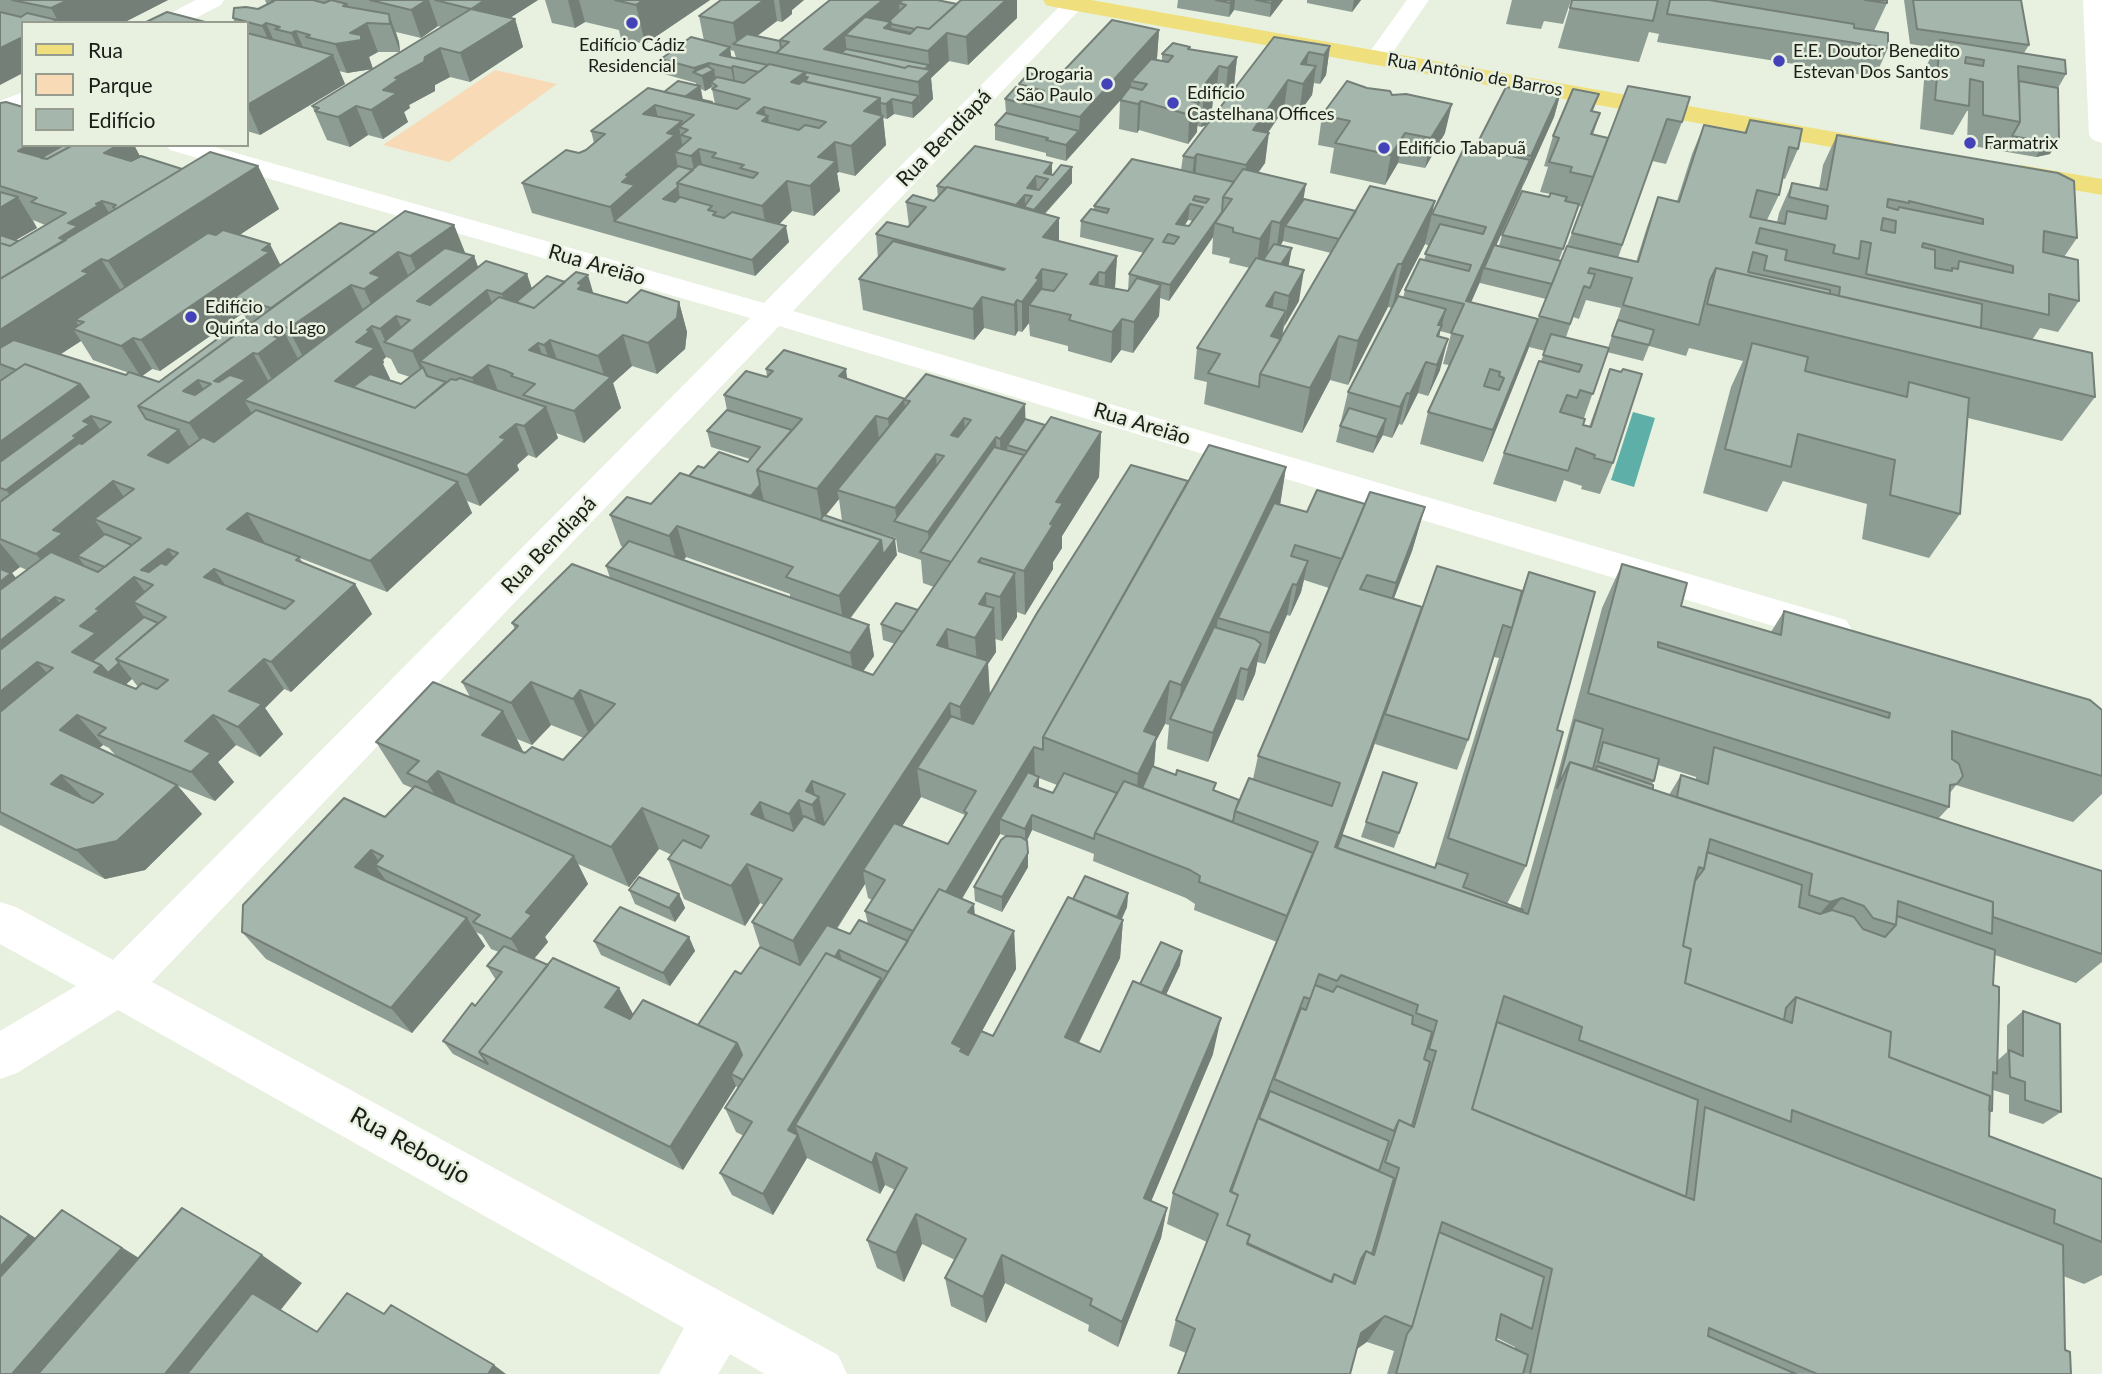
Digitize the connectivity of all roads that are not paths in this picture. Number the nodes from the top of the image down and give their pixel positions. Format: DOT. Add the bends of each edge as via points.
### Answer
graph roads {
  1 [pos="213,0"];
  2 [pos="1418,0"];
  3 [pos="2094,0"];
  4 [pos="1064,2"];
  5 [pos="173,21"];
  6 [pos="1378,57"];
  7 [pos="2102,135"];
  8 [pos="186,147"];
  9 [pos="1914,153"];
  10 [pos="1996,168"];
  11 [pos="2102,187"];
  12 [pos="772,315"];
  13 [pos="1863,638"];
  14 [pos="0,920"];
  15 [pos="119,985"];
  16 [pos="0,1056"];
  17 [pos="720,1319"];
  18 [pos="687,1374"];
  19 [pos="819,1374"];
  1 -- 5 [label="street"];
  2 -- 6 [label="street"];
  3 -- 7 [label="street"];
  4 -- 6 [label="main road, Rua Antônio de Barros"];
  4 -- 12 [label="street, Rua Bendiapá"];
  6 -- 9 [label="main road, Rua Antônio de Barros"];
  8 -- 12 [label="street, Rua Areião"];
  10 -- 11 [label="main road"];
  12 -- 13 [label="street, Rua Areião"];
  12 -- 15 [label="street, Rua Bendiapá"];
  14 -- 15 [label="street, Rua Reboujo"];
  15 -- 16 [label="street, Rua Bendiapá"];
  15 -- 17 [label="street, Rua Reboujo"];
  17 -- 18 [label="street"];
  17 -- 19 [label="street, Rua Reboujo"];
}
